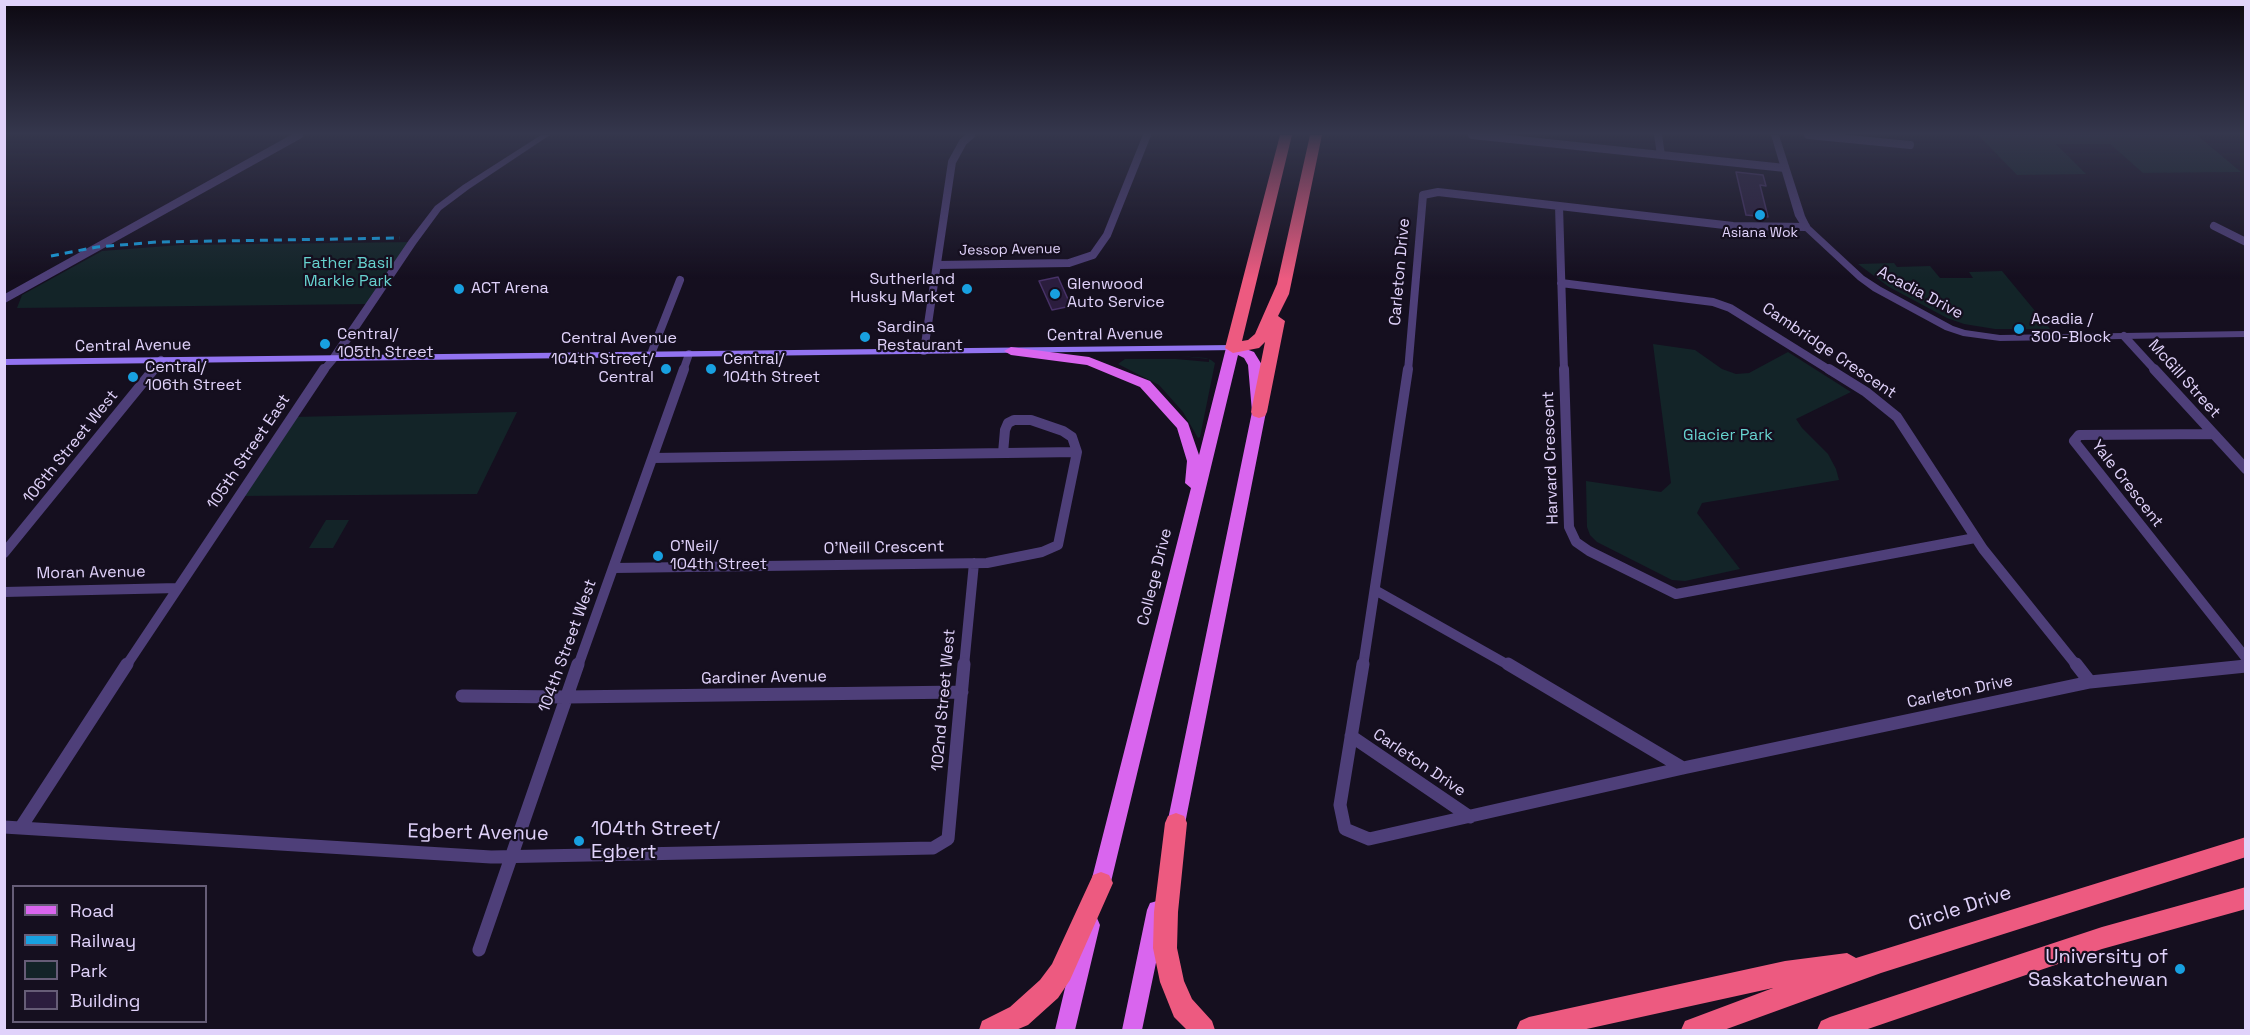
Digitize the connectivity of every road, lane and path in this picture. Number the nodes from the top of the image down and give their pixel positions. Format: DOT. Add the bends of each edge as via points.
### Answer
graph roads {
  1 [pos="212,183"];
  2 [pos="472,183"];
  3 [pos="949,183"];
  4 [pos="1128,183"];
  5 [pos="1274,183"];
  6 [pos="1306,183"];
  7 [pos="1790,183"];
  8 [pos="1559,206"];
  9 [pos="2214,226"];
  10 [pos="1806,227"];
  11 [pos="2246,242"];
  12 [pos="937,265"];
  13 [pos="680,280"];
  14 [pos="1285,282"];
  15 [pos="1561,283"];
  16 [pos="4,299"];
  17 [pos="2246,334"];
  18 [pos="2124,336"];
  19 [pos="1233,348"];
  20 [pos="924,351"];
  21 [pos="1011,351"];
  22 [pos="651,354"];
  23 [pos="688,354"];
  24 [pos="334,358"];
  25 [pos="160,360"];
  26 [pos="4,362"];
  27 [pos="1259,412"];
  28 [pos="2214,434"];
  29 [pos="1077,452"];
  30 [pos="1003,453"];
  31 [pos="653,458"];
  32 [pos="2246,469"];
  33 [pos="1190,522"];
  34 [pos="1974,538"];
  35 [pos="4,553"];
  36 [pos="974,563"];
  37 [pos="614,568"];
  38 [pos="178,588"];
  39 [pos="1375,590"];
  40 [pos="4,592"];
  41 [pos="2246,658"];
  42 [pos="2246,666"];
  43 [pos="2090,682"];
  44 [pos="962,692"];
  45 [pos="462,696"];
  46 [pos="566,697"];
  47 [pos="1351,736"];
  48 [pos="1683,768"];
  49 [pos="1470,817"];
  50 [pos="1176,824"];
  51 [pos="4,827"];
  52 [pos="21,827"];
  53 [pos="2246,834"];
  54 [pos="948,839"];
  55 [pos="2238,849"];
  56 [pos="511,856"];
  57 [pos="1101,883"];
  58 [pos="2246,898"];
  59 [pos="479,950"];
  60 [pos="1881,961"];
  61 [pos="1863,1024"];
  62 [pos="991,1030"];
  63 [pos="1065,1030"];
  64 [pos="1131,1030"];
  65 [pos="1203,1030"];
  66 [pos="1529,1030"];
  67 [pos="1694,1030"];
  68 [pos="1830,1030"];
  1 -- 16 [label="street"];
  2 -- 24 [label="street, 105th Street East" via="438,208 411,242"];
  3 -- 12 [label="street"];
  4 -- 12 [label="street, Jessop Avenue" via="1107,235 1093,255 1069,263"];
  5 -- 19 [label="highway, College Drive"];
  6 -- 14 [label="highway"];
  7 -- 10 [label="street, Acadia Drive"];
  8 -- 10 [label="street, Carleton Drive" via="1733,226"];
  8 -- 15 [label="street, Harvard Crescent"];
  8 -- 39 [label="street, Carleton Drive" via="1438,192 1423,195 1409,362"];
  9 -- 11 [label="street"];
  10 -- 18 [label="street, Acadia Drive" via="1861,278 1956,331 2000,338"];
  12 -- 20 [label="street"];
  13 -- 22 [label="street"];
  14 -- 19 [label="highway" via="1262,336 1253,344"];
  14 -- 27 [label="highway"];
  15 -- 34 [label="street, Cambridge Crescent" via="1713,302 1773,332 1862,389 1897,417"];
  15 -- 34 [label="street, Harvard Crescent" via="1569,527 1576,542 1589,551 1676,594"];
  17 -- 18 [label="street, Acadia Drive"];
  18 -- 28 [label="street, McGill Street"];
  19 -- 21 [label="main road, Central Avenue"];
  19 -- 27 [label="main road" via="1249,355 1255,365"];
  19 -- 33 [label="main road, College Drive"];
  20 -- 21 [label="main road, Central Avenue"];
  20 -- 23 [label="main road, Central Avenue"];
  21 -- 33 [label="main road" via="1089,361 1145,384 1183,426 1194,461"];
  22 -- 23 [label="main road, Central Avenue"];
  22 -- 24 [label="main road, Central Avenue"];
  23 -- 31 [label="street, 104th Street West"];
  24 -- 25 [label="main road, Central Avenue"];
  24 -- 38 [label="street, 105th Street East"];
  25 -- 26 [label="main road, Central Avenue"];
  25 -- 35 [label="street, 106th Street West"];
  27 -- 50 [label="main road"];
  28 -- 32 [label="street, McGill Street"];
  28 -- 41 [label="street, Yale Crescent" via="2079,435 2074,441"];
  29 -- 30 [label="street"];
  29 -- 30 [label="street" via="1072,437 1063,431 1022,419 1008,423"];
  29 -- 36 [label="street, O'Neill Crescent" via="1058,544 1042,552"];
  30 -- 31 [label="street"];
  31 -- 37 [label="street, 104th Street West"];
  33 -- 57 [label="main road, College Drive"];
  34 -- 43 [label="street, Cambridge Crescent"];
  36 -- 37 [label="street, O'Neill Crescent"];
  36 -- 44 [label="street, 102nd Street West"];
  37 -- 46 [label="street, 104th Street West"];
  38 -- 40 [label="street, Moran Avenue"];
  38 -- 52 [label="street, 105th Street East"];
  39 -- 47 [label="street, Carleton Drive"];
  39 -- 48 [label="street"];
  42 -- 43 [label="street, Carleton Drive"];
  43 -- 48 [label="street, Carleton Drive"];
  44 -- 46 [label="street, Gardiner Avenue"];
  44 -- 54 [label="street, 102nd Street West"];
  45 -- 46 [label="street, Gardiner Avenue"];
  46 -- 56 [label="street, 104th Street West"];
  47 -- 49 [label="street, Carleton Drive"];
  47 -- 49 [label="street, Carleton Drive" via="1340,805 1345,830 1369,839"];
  48 -- 49 [label="street, Carleton Drive"];
  50 -- 64 [label="main road"];
  50 -- 65 [label="highway" via="1165,948 1172,982 1183,1008"];
  51 -- 52 [label="street, Egbert Avenue"];
  52 -- 56 [label="street, Egbert Avenue"];
  53 -- 55 [label="highway" via="2234,840"];
  54 -- 56 [label="street, Egbert Avenue" via="933,848"];
  55 -- 60 [label="highway, Circle Drive"];
  56 -- 59 [label="street, 104th Street West"];
  57 -- 62 [label="highway" via="1061,972 1019,1016"];
  57 -- 63 [label="main road, College Drive"];
  58 -- 61 [label="highway" via="2103,938"];
  60 -- 66 [label="highway" via="1785,973"];
  60 -- 67 [label="highway, Circle Drive"];
  61 -- 68 [label="highway"];
}
